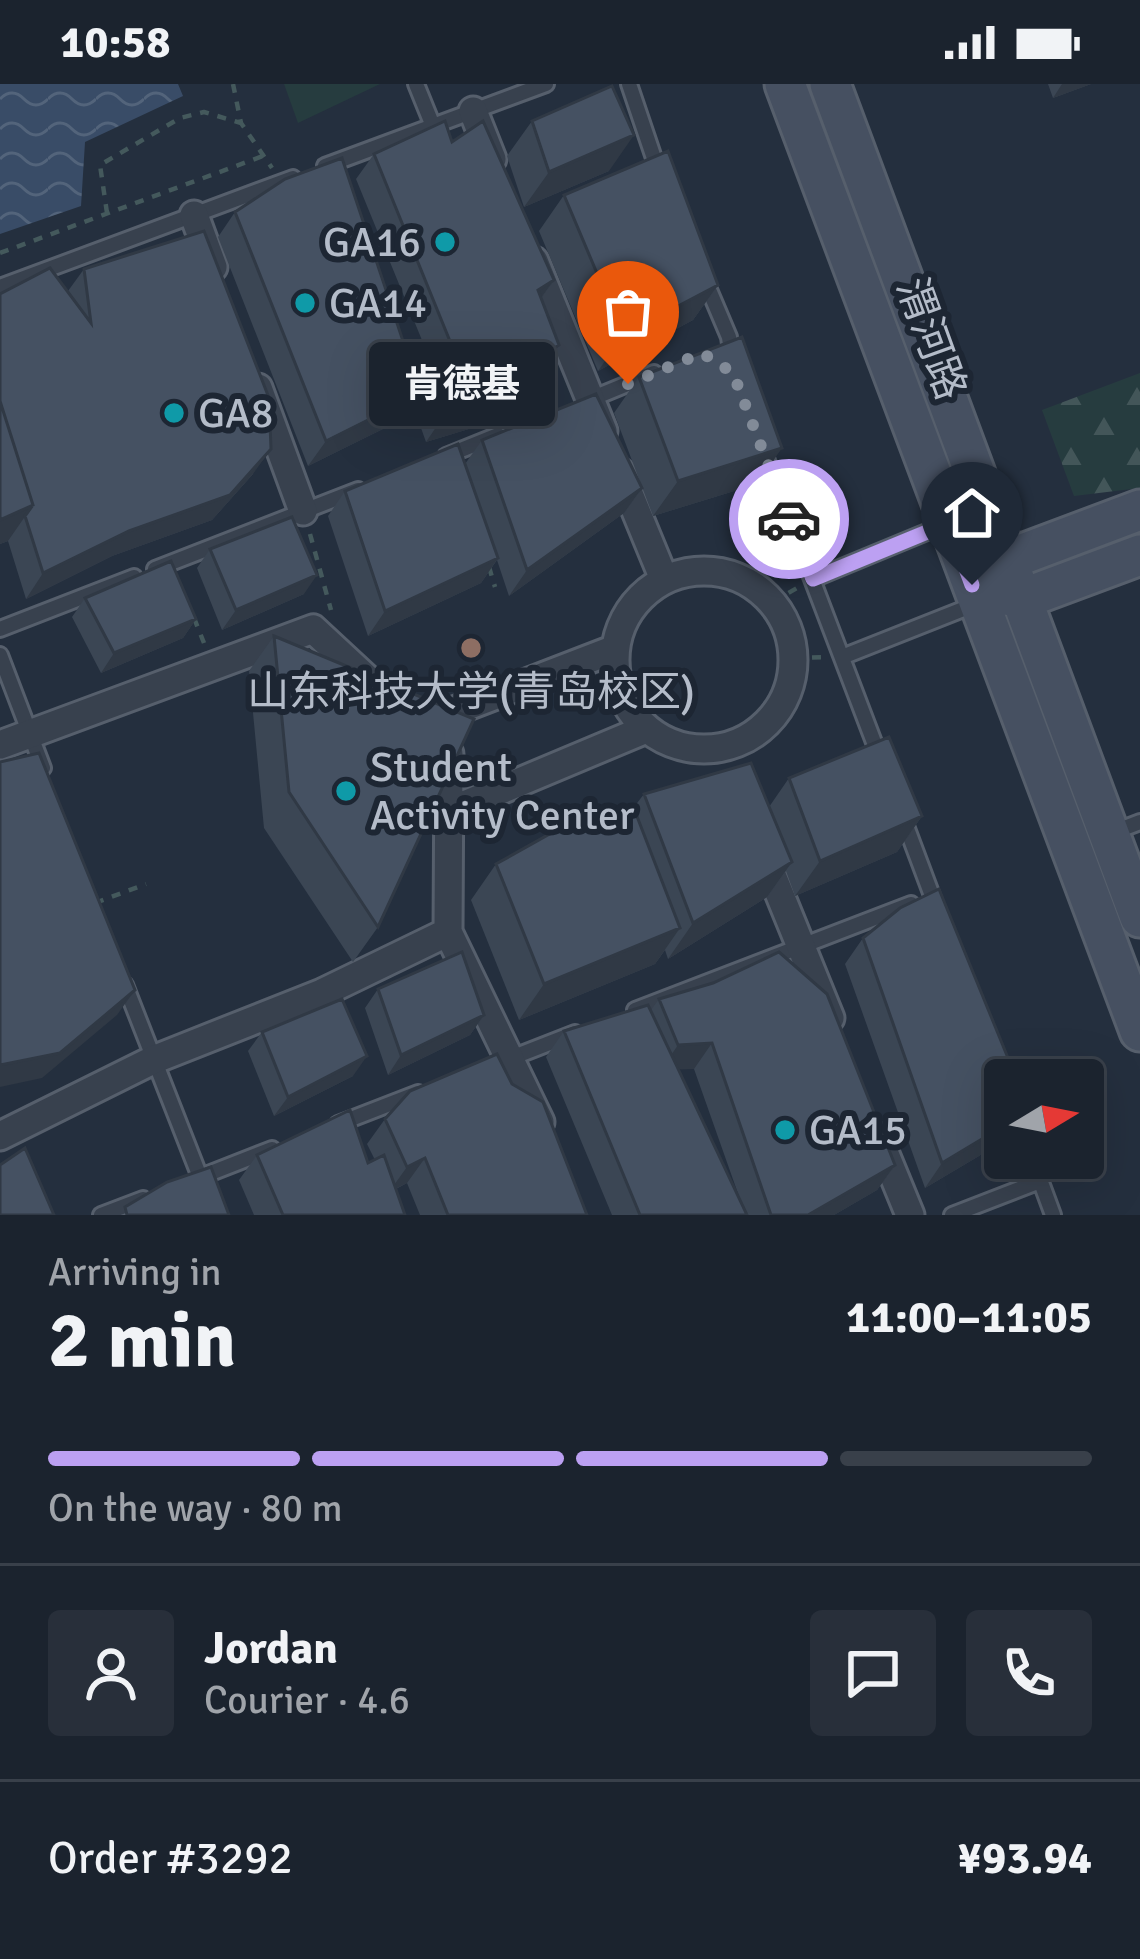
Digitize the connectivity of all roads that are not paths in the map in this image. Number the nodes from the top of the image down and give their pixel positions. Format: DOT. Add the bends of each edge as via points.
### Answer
graph roads {
  1 [pos="416,84"];
  2 [pos="546,84"];
  3 [pos="629,84"];
  4 [pos="785,84"];
  5 [pos="830,84"];
  6 [pos="473,111"];
  7 [pos="433,126"];
  8 [pos="651,174"];
  9 [pos="500,178"];
  10 [pos="194,215"];
  11 [pos="527,244"];
  12 [pos="701,272"];
  13 [pos="0,287"];
  14 [pos="225,300"];
  15 [pos="249,363"];
  16 [pos="718,363"];
  17 [pos="665,368"];
  18 [pos="580,404"];
  19 [pos="510,431"];
  20 [pos="757,435"];
  21 [pos="429,462"];
  22 [pos="366,487"];
  23 [pos="303,511"];
  24 [pos="1140,511"];
  25 [pos="949,523"];
  26 [pos="1140,555"];
  27 [pos="1007,560"];
  28 [pos="664,579"];
  29 [pos="813,579"];
  30 [pos="975,594"];
  31 [pos="1022,599"];
  32 [pos="0,629"];
  33 [pos="615,649"];
  34 [pos="0,655"];
  35 [pos="842,657"];
  36 [pos="417,725"];
  37 [pos="646,729"];
  38 [pos="30,734"];
  39 [pos="0,745"];
  40 [pos="883,766"];
  41 [pos="46,776"];
  42 [pos="899,809"];
  43 [pos="448,812"];
  44 [pos="752,824"];
  45 [pos="1125,828"];
  46 [pos="932,896"];
  47 [pos="940,917"];
  48 [pos="1140,917"];
  49 [pos="448,932"];
  50 [pos="802,946"];
  51 [pos="119,970"];
  52 [pos="614,1018"];
  53 [pos="592,1026"];
  54 [pos="1140,1031"];
  55 [pos="843,1050"];
  56 [pos="153,1060"];
  57 [pos="498,1063"];
  58 [pos="443,1084"];
  59 [pos="868,1112"];
  60 [pos="310,1135"];
  61 [pos="547,1139"];
  62 [pos="9,1140"];
  63 [pos="288,1143"];
  64 [pos="1040,1181"];
  65 [pos="160,1192"];
  66 [pos="101,1215"];
  67 [pos="910,1215"];
  68 [pos="952,1215"];
  69 [pos="1053,1215"];
  1 -- 7 [label="lane"];
  2 -- 6 [label="lane"];
  3 -- 8 [label="lane"];
  4 -- 25 [label="main road, 渭河路"];
  5 -- 27 [label="main road, 渭河路"];
  6 -- 7 [label="lane"];
  6 -- 9 [label="street"];
  7 -- 10 [label="lane"];
  10 -- 13 [label="lane"];
  10 -- 14 [label="street"];
  11 -- 18 [label="street"];
  12 -- 16 [label="lane" via="729,337 733,373"];
  15 -- 23 [label="street"];
  17 -- 18 [label="lane"];
  18 -- 28 [label="street"];
  19 -- 21 [label="lane"];
  20 -- 29 [label="lane"];
  22 -- 23 [label="lane"];
  23 -- 32 [label="lane"];
  24 -- 27 [label="main road"];
  25 -- 29 [label="lane"];
  25 -- 30 [label="main road, 渭河路"];
  26 -- 31 [label="main road"];
  27 -- 30 [label="main road"];
  27 -- 31 [label="main road, 渭河路"];
  28 -- 33 [label="street" via="632,608"];
  28 -- 37 [label="street" via="693,570 751,583 788,628 794,658 776,714 731,757"];
  29 -- 35 [label="lane"];
  30 -- 31 [label="main road"];
  30 -- 35 [label="lane"];
  30 -- 54 [label="main road, 渭河路"];
  31 -- 45 [label="main road, 渭河路"];
  33 -- 36 [label="street"];
  33 -- 37 [label="street" via="621,692"];
  34 -- 38 [label="lane"];
  35 -- 40 [label="lane"];
  36 -- 38 [label="street" via="313,629"];
  36 -- 43 [label="street" via="449,754"];
  37 -- 43 [label="street"];
  38 -- 39 [label="street"];
  38 -- 41 [label="lane"];
  42 -- 46 [label="lane"];
  43 -- 49 [label="street"];
  44 -- 50 [label="street"];
  45 -- 48 [label="main road, 渭河路"];
  46 -- 47 [label="lane"];
  46 -- 50 [label="lane"];
  49 -- 56 [label="street"];
  49 -- 57 [label="street"];
  50 -- 52 [label="lane"];
  50 -- 55 [label="street"];
  51 -- 56 [label="lane"];
  53 -- 57 [label="lane"];
  56 -- 62 [label="street"];
  56 -- 63 [label="lane" via="196,1186"];
  57 -- 61 [label="street"];
  58 -- 60 [label="lane"];
  59 -- 67 [label="street"];
  64 -- 68 [label="lane"];
  64 -- 69 [label="lane"];
  65 -- 66 [label="lane"];
}
